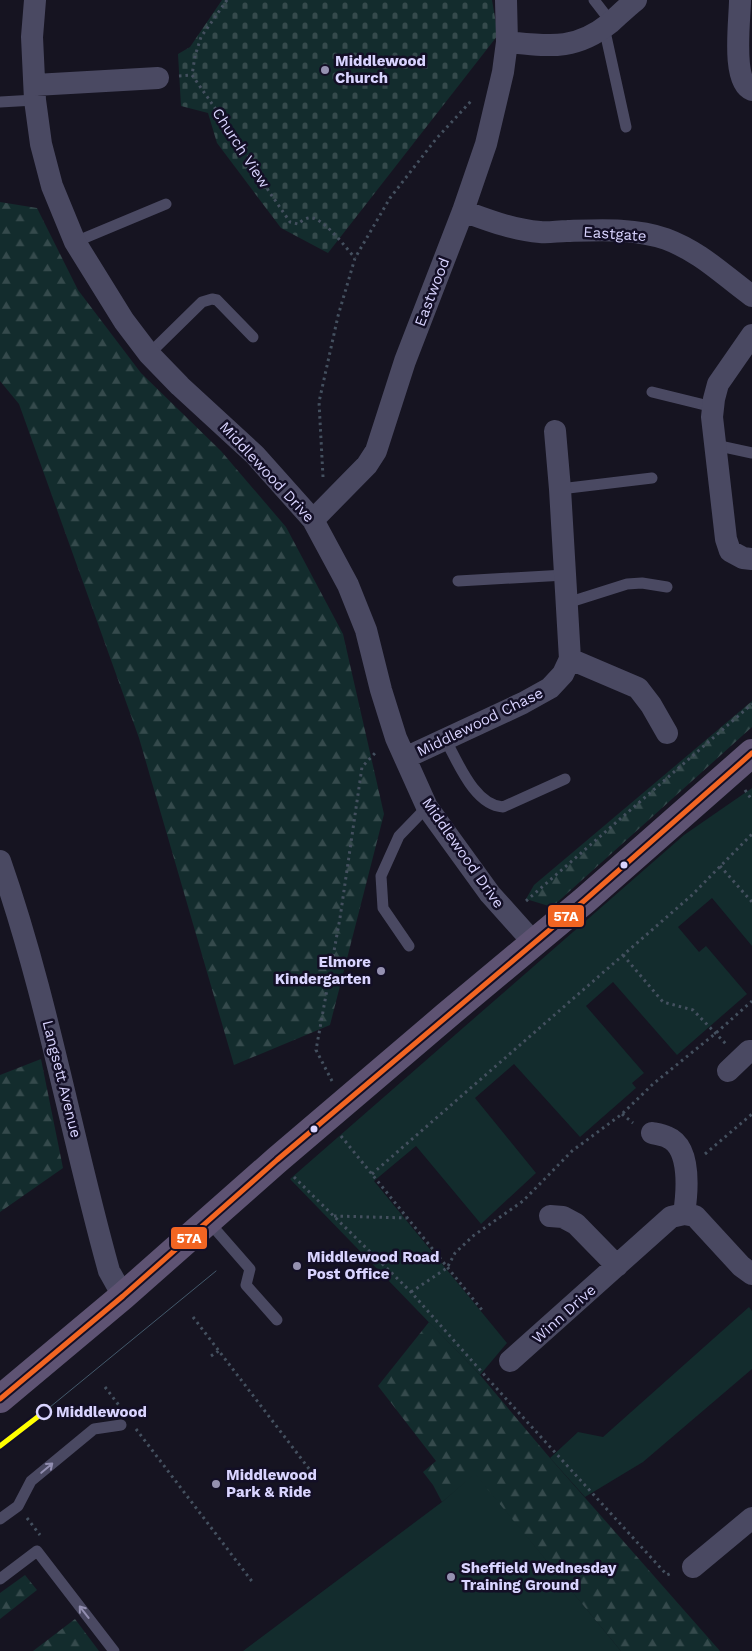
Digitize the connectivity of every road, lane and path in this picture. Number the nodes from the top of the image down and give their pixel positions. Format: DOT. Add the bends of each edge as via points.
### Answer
graph roads {
  1 [pos="35,0"];
  2 [pos="227,0"];
  3 [pos="506,0"];
  4 [pos="594,0"];
  5 [pos="636,0"];
  6 [pos="740,0"];
  7 [pos="607,25"];
  8 [pos="507,42"];
  9 [pos="158,78"];
  10 [pos="752,90"];
  11 [pos="35,92"];
  12 [pos="477,95"];
  13 [pos="0,102"];
  14 [pos="626,127"];
  15 [pos="166,204"];
  16 [pos="463,210"];
  17 [pos="75,242"];
  18 [pos="355,258"];
  19 [pos="752,296"];
  20 [pos="752,335"];
  21 [pos="253,337"];
  22 [pos="149,354"];
  23 [pos="652,392"];
  24 [pos="713,407"];
  25 [pos="555,431"];
  26 [pos="715,445"];
  27 [pos="752,452"];
  28 [pos="652,478"];
  29 [pos="323,482"];
  30 [pos="560,489"];
  31 [pos="313,520"];
  32 [pos="752,559"];
  33 [pos="565,575"];
  34 [pos="458,581"];
  35 [pos="667,587"];
  36 [pos="567,603"];
  37 [pos="570,660"];
  38 [pos="752,704"];
  39 [pos="667,733"];
  40 [pos="396,738"];
  41 [pos="445,739"];
  42 [pos="752,753"];
  43 [pos="404,758"];
  44 [pos="565,779"];
  45 [pos="427,807"];
  46 [pos="752,834"];
  47 [pos="0,861"];
  48 [pos="720,866"];
  49 [pos="752,902"];
  50 [pos="509,916"];
  51 [pos="534,943"];
  52 [pos="410,946"];
  53 [pos="623,954"];
  54 [pos="752,1001"];
  55 [pos="716,1033"];
  56 [pos="740,1060"];
  57 [pos="335,1111"];
  58 [pos="752,1114"];
  59 [pos="652,1133"];
  60 [pos="277,1160"];
  61 [pos="685,1170"];
  62 [pos="372,1174"];
  63 [pos="684,1214"];
  64 [pos="333,1216"];
  65 [pos="550,1216"];
  66 [pos="407,1218"];
  67 [pos="208,1221"];
  68 [pos="617,1266"];
  69 [pos="448,1268"];
  70 [pos="752,1274"];
  71 [pos="411,1292"];
  72 [pos="123,1296"];
  73 [pos="482,1310"];
  74 [pos="193,1317"];
  75 [pos="278,1320"];
  76 [pos="220,1350"];
  77 [pos="211,1356"];
  78 [pos="510,1361"];
  79 [pos="105,1387"];
  80 [pos="0,1399"];
  81 [pos="124,1413"];
  82 [pos="121,1426"];
  83 [pos="135,1427"];
  84 [pos="313,1474"];
  85 [pos="18,1506"];
  86 [pos="752,1518"];
  87 [pos="0,1519"];
  88 [pos="41,1535"];
  89 [pos="693,1567"];
  90 [pos="0,1579"];
  91 [pos="254,1584"];
  92 [pos="114,1651"];
  1 -- 11 [label="street, Middlewood Drive" via="32,37"];
  2 -- 18 [label="path, Church View" via="201,36 192,75 290,222 298,224 308,218 317,219"];
  3 -- 8 [label="street, Eastwood"];
  4 -- 7 [label="lane"];
  5 -- 7 [label="street"];
  6 -- 10 [label="street" via="738,66 741,79"];
  7 -- 8 [label="street" via="589,37 567,45"];
  7 -- 14 [label="lane"];
  8 -- 16 [label="street, Eastwood" via="486,144"];
  9 -- 11 [label="street"];
  11 -- 13 [label="lane"];
  11 -- 17 [label="street, Middlewood Drive" via="41,144 52,186"];
  12 -- 18 [label="path" via="436,139 390,198"];
  15 -- 17 [label="lane"];
  16 -- 19 [label="street, Eastgate" via="519,230 615,230 665,239 691,250"];
  16 -- 31 [label="street, Eastwood" via="405,361 376,451"];
  17 -- 22 [label="street, Middlewood Drive" via="124,321"];
  18 -- 29 [label="path" via="319,402"];
  20 -- 24 [label="street" via="718,384"];
  21 -- 22 [label="lane" via="217,300 212,299 202,302"];
  22 -- 31 [label="street, Middlewood Drive" via="254,455"];
  23 -- 24 [label="lane"];
  24 -- 26 [label="street"];
  25 -- 30 [label="street"];
  26 -- 27 [label="lane"];
  26 -- 32 [label="street" via="726,539 730,551"];
  28 -- 30 [label="lane"];
  30 -- 33 [label="street"];
  31 -- 40 [label="street, Middlewood Drive" via="348,585 366,630"];
  33 -- 34 [label="lane"];
  33 -- 36 [label="street"];
  35 -- 36 [label="lane" via="627,584"];
  36 -- 37 [label="street"];
  37 -- 39 [label="street" via="638,688"];
  37 -- 41 [label="street, Middlewood Chase" via="550,688"];
  38 -- 50 [label="path"];
  40 -- 43 [label="street, Middlewood Drive"];
  40 -- 57 [label="path" via="381,747 362,768 316,1050"];
  41 -- 43 [label="street, Middlewood Chase"];
  41 -- 44 [label="lane" via="475,793 494,806 503,807"];
  42 -- 51 [label="main road"];
  43 -- 45 [label="street, Middlewood Drive"];
  45 -- 50 [label="street, Middlewood Drive"];
  45 -- 52 [label="lane" via="399,836 381,876 383,908"];
  46 -- 48 [label="path"];
  47 -- 72 [label="street, Langsett Avenue" via="54,1045 109,1271"];
  48 -- 49 [label="path"];
  48 -- 53 [label="path" via="692,895"];
  50 -- 51 [label="street, Middlewood Drive"];
  51 -- 57 [label="main road"];
  53 -- 55 [label="path" via="663,1002 693,1010"];
  53 -- 62 [label="path"];
  54 -- 55 [label="path"];
  55 -- 56 [label="path"];
  55 -- 69 [label="path" via="622,1114 572,1151 523,1202 473,1236 455,1253"];
  57 -- 60 [label="main road"];
  57 -- 62 [label="path"];
  58 -- 61 [label="path"];
  59 -- 61 [label="street" via="676,1143 684,1158"];
  60 -- 64 [label="path"];
  60 -- 67 [label="main road"];
  61 -- 63 [label="street"];
  62 -- 66 [label="path"];
  63 -- 68 [label="street, Winn Drive" via="671,1217"];
  63 -- 70 [label="street" via="695,1216 740,1266"];
  64 -- 66 [label="path"];
  64 -- 71 [label="path"];
  65 -- 68 [label="street" via="563,1216 576,1224"];
  66 -- 69 [label="path"];
  67 -- 72 [label="main road"];
  67 -- 75 [label="lane" via="250,1269 246,1285"];
  68 -- 78 [label="street, Winn Drive"];
  69 -- 71 [label="path"];
  69 -- 73 [label="path"];
  71 -- 89 [label="path" via="667,1575"];
  72 -- 80 [label="main road"];
  74 -- 76 [label="path"];
  76 -- 77 [label="path"];
  76 -- 84 [label="path"];
  79 -- 81 [label="path"];
  85 -- 82 [label="lane, one-way" via="31,1481 94,1429"];
  83 -- 91 [label="path"];
  85 -- 87 [label="lane"];
  85 -- 88 [label="path"];
  86 -- 89 [label="street"];
  92 -- 90 [label="lane, one-way" via="37,1552"];
}
